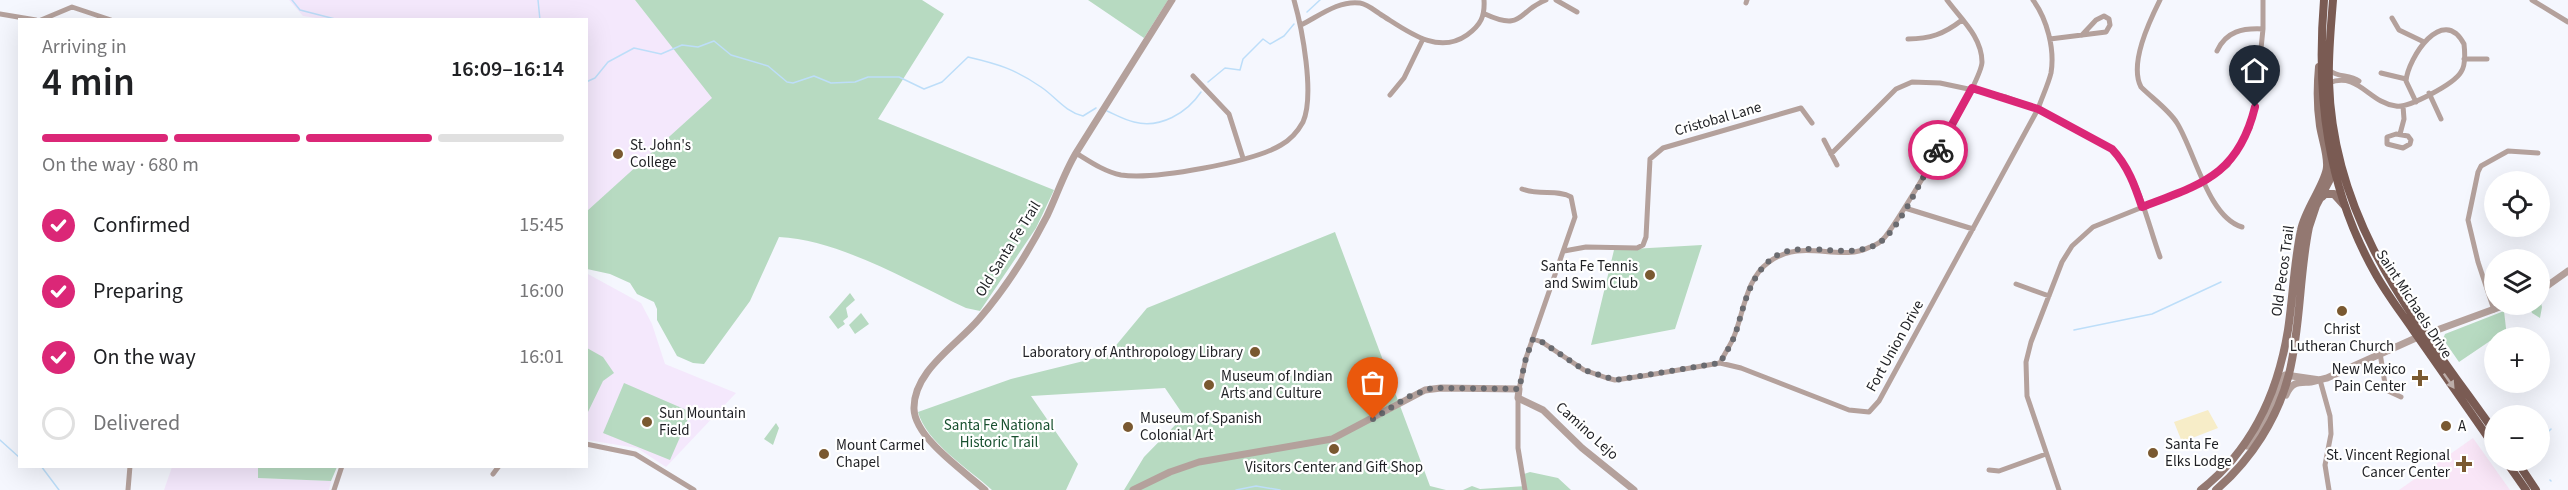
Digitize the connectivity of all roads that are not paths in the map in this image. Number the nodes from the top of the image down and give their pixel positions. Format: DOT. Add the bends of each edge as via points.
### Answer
graph roads {
  1 [pos="1172,0"];
  2 [pos="1294,0"];
  3 [pos="1484,0"];
  4 [pos="1546,0"];
  5 [pos="1556,0"];
  6 [pos="1947,0"];
  7 [pos="2033,0"];
  8 [pos="2160,0"];
  9 [pos="2263,0"];
  10 [pos="2324,0"];
  11 [pos="2333,0"];
  12 [pos="2532,0"];
  13 [pos="1577,12"];
  14 [pos="0,14"];
  15 [pos="1485,14"];
  16 [pos="24,18"];
  17 [pos="46,18"];
  18 [pos="105,18"];
  19 [pos="2391,18"];
  20 [pos="1962,20"];
  21 [pos="2568,22"];
  22 [pos="1301,25"];
  23 [pos="2263,28"];
  24 [pos="2082,36"];
  25 [pos="2321,36"];
  26 [pos="1423,39"];
  27 [pos="1908,39"];
  28 [pos="2050,39"];
  29 [pos="2424,42"];
  30 [pos="2217,51"];
  31 [pos="2464,59"];
  32 [pos="2487,59"];
  33 [pos="2320,60"];
  34 [pos="2329,70"];
  35 [pos="2381,73"];
  36 [pos="1193,76"];
  37 [pos="2406,79"];
  38 [pos="2329,83"];
  39 [pos="1972,88"];
  40 [pos="2365,89"];
  41 [pos="2429,93"];
  42 [pos="1390,95"];
  43 [pos="2416,102"];
  44 [pos="2403,106"];
  45 [pos="2038,109"];
  46 [pos="2441,120"];
  47 [pos="1812,123"];
  48 [pos="2400,135"];
  49 [pos="1824,140"];
  50 [pos="1076,153"];
  51 [pos="1831,153"];
  52 [pos="2538,153"];
  53 [pos="2339,156"];
  54 [pos="1243,158"];
  55 [pos="1837,165"];
  56 [pos="2334,173"];
  57 [pos="2205,182"];
  58 [pos="1522,189"];
  59 [pos="2316,206"];
  60 [pos="2344,206"];
  61 [pos="2142,207"];
  62 [pos="1905,208"];
  63 [pos="2242,227"];
  64 [pos="1973,229"];
  65 [pos="1564,251"];
  66 [pos="2160,257"];
  67 [pos="2567,274"];
  68 [pos="2484,280"];
  69 [pos="2016,284"];
  70 [pos="2550,285"];
  71 [pos="2049,296"];
  72 [pos="2484,314"];
  73 [pos="2423,336"];
  74 [pos="1533,339"];
  75 [pos="2380,353"];
  76 [pos="1720,363"];
  77 [pos="2289,374"];
  78 [pos="2320,380"];
  79 [pos="1519,389"];
  80 [pos="2401,397"];
  81 [pos="1518,398"];
  82 [pos="2484,418"];
  83 [pos="2484,431"];
  84 [pos="588,444"];
  85 [pos="2256,446"];
  86 [pos="2046,454"];
  87 [pos="2233,461"];
  88 [pos="130,468"];
  89 [pos="341,468"];
  90 [pos="498,468"];
  91 [pos="1989,470"];
  92 [pos="2516,471"];
  93 [pos="2518,471"];
  94 [pos="493,474"];
  95 [pos="128,490"];
  96 [pos="334,490"];
  97 [pos="694,490"];
  98 [pos="985,490"];
  99 [pos="1133,490"];
  100 [pos="1526,490"];
  101 [pos="1634,490"];
  102 [pos="2059,490"];
  103 [pos="2201,490"];
  104 [pos="2216,490"];
  105 [pos="2329,490"];
  106 [pos="2528,490"];
  107 [pos="2536,490"];
  1 -- 50 [label="street, Old Santa Fe Trail"];
  2 -- 22 [label="street"];
  3 -- 15 [label="street"];
  4 -- 15 [label="street" via="1514,21"];
  5 -- 13 [label="street"];
  6 -- 20 [label="street"];
  7 -- 28 [label="street, Fort Union Drive"];
  8 -- 57 [label="street" via="2149,20 2136,66 2137,80 2176,122"];
  9 -- 23 [label="street"];
  10 -- 25 [label="main road, Old Pecos Trail"];
  11 -- 34 [label="main road, Old Pecos Trail"];
  12 -- 21 [label="street"];
  14 -- 16 [label="street"];
  15 -- 26 [label="street" via="1459,41 1439,44"];
  17 -- 18 [label="street" via="72,7"];
  19 -- 29 [label="street" via="2399,30"];
  20 -- 27 [label="street" via="1930,39"];
  20 -- 39 [label="street" via="1981,49 1983,65"];
  22 -- 26 [label="street" via="1345,2 1363,3"];
  22 -- 54 [label="street" via="1307,91 1302,123 1291,139"];
  23 -- 30 [label="street" via="2234,31"];
  23 -- 57 [label="street" via="2250,128 2228,165"];
  24 -- 24 [label="street" via="2098,18 2104,16 2110,21 2106,32"];
  24 -- 28 [label="street"];
  25 -- 33 [label="main road, Old Pecos Trail"];
  25 -- 38 [label="main road" via="2324,77"];
  26 -- 42 [label="street" via="1404,78"];
  28 -- 45 [label="street, Fort Union Drive" via="2051,72"];
  29 -- 31 [label="street" via="2436,31 2450,31 2463,42"];
  29 -- 37 [label="street"];
  31 -- 32 [label="street"];
  31 -- 41 [label="street" via="2459,74"];
  33 -- 56 [label="main road, Saint Michaels Drive" via="2324,125"];
  33 -- 87 [label="main road, Old Pecos Trail" via="2316,91 2327,167 2302,224 2288,330 2272,395"];
  34 -- 38 [label="main road, Old Pecos Trail"];
  34 -- 40 [label="street" via="2356,79"];
  35 -- 37 [label="street"];
  36 -- 54 [label="street" via="1229,114"];
  37 -- 43 [label="street"];
  38 -- 40 [label="street" via="2349,80"];
  38 -- 53 [label="main road, Old Pecos Trail"];
  39 -- 45 [label="street"];
  39 -- 51 [label="street" via="1912,82 1896,89"];
  39 -- 62 [label="street"];
  40 -- 44 [label="street" via="2384,103"];
  41 -- 43 [label="street"];
  41 -- 46 [label="street"];
  43 -- 44 [label="street"];
  44 -- 48 [label="street"];
  45 -- 61 [label="street" via="2112,149 2132,177"];
  45 -- 64 [label="street, Fort Union Drive"];
  47 -- 65 [label="street, Cristobal Lane" via="1801,108 1663,148 1650,159 1643,245"];
  49 -- 51 [label="street"];
  50 -- 54 [label="street" via="1119,174 1136,175 1189,171"];
  50 -- 98 [label="street, Old Santa Fe Trail" via="1046,218 998,295 974,326 925,375 915,399 917,423 926,437"];
  51 -- 55 [label="street"];
  52 -- 68 [label="street" via="2508,151 2478,171 2468,220"];
  53 -- 56 [label="main road, Old Pecos Trail"];
  53 -- 73 [label="main road, Saint Michaels Drive" via="2357,216 2378,261"];
  56 -- 59 [label="main road, Old Pecos Trail"];
  56 -- 60 [label="main road, Saint Michaels Drive"];
  57 -- 61 [label="street"];
  57 -- 63 [label="street" via="2224,216"];
  58 -- 65 [label="street" via="1535,194 1563,192 1571,197 1575,217"];
  59 -- 60 [label="main road" via="2329,193 2337,195"];
  59 -- 77 [label="main road, Old Pecos Trail" via="2307,237"];
  60 -- 73 [label="main road, Saint Michaels Drive" via="2375,274"];
  61 -- 66 [label="street"];
  61 -- 71 [label="street" via="2093,227 2072,246"];
  62 -- 64 [label="street"];
  62 -- 76 [label="street" via="1884,239 1868,249 1797,249 1766,263 1749,288 1733,338"];
  64 -- 76 [label="street, Fort Union Drive" via="1879,401 1869,412 1849,410"];
  65 -- 74 [label="street"];
  67 -- 70 [label="street"];
  69 -- 71 [label="street"];
  71 -- 86 [label="street" via="2026,362 2026,396"];
  72 -- 73 [label="street"];
  73 -- 75 [label="street"];
  73 -- 82 [label="main road, Saint Michaels Drive"];
  73 -- 83 [label="main road, Saint Michaels Drive, one-way"];
  74 -- 76 [label="street, Fort Union Drive" via="1584,370 1615,380"];
  74 -- 79 [label="street"];
  75 -- 78 [label="street"];
  75 -- 80 [label="street" via="2386,390"];
  77 -- 78 [label="street"];
  77 -- 85 [label="main road, Old Pecos Trail" via="2274,414"];
  77 -- 87 [label="street" via="2283,378 2261,428"];
  78 -- 85 [label="street" via="2291,385 2272,426"];
  78 -- 105 [label="street" via="2330,416 2325,465"];
  79 -- 81 [label="street"];
  79 -- 99 [label="street" via="1425,390 1332,439 1199,462"];
  81 -- 100 [label="street" via="1518,448"];
  81 -- 101 [label="street, Camino Lejo" via="1543,410"];
  84 -- 97 [label="street" via="635,454"];
  85 -- 104 [label="main road, Old Pecos Trail"];
  86 -- 91 [label="street" via="1999,471"];
  86 -- 102 [label="street"];
  87 -- 103 [label="main road, Old Pecos Trail"];
  88 -- 95 [label="street"];
  89 -- 96 [label="street"];
  90 -- 94 [label="street"];
  92 -- 106 [label="main road"];
  93 -- 107 [label="main road"];
}
